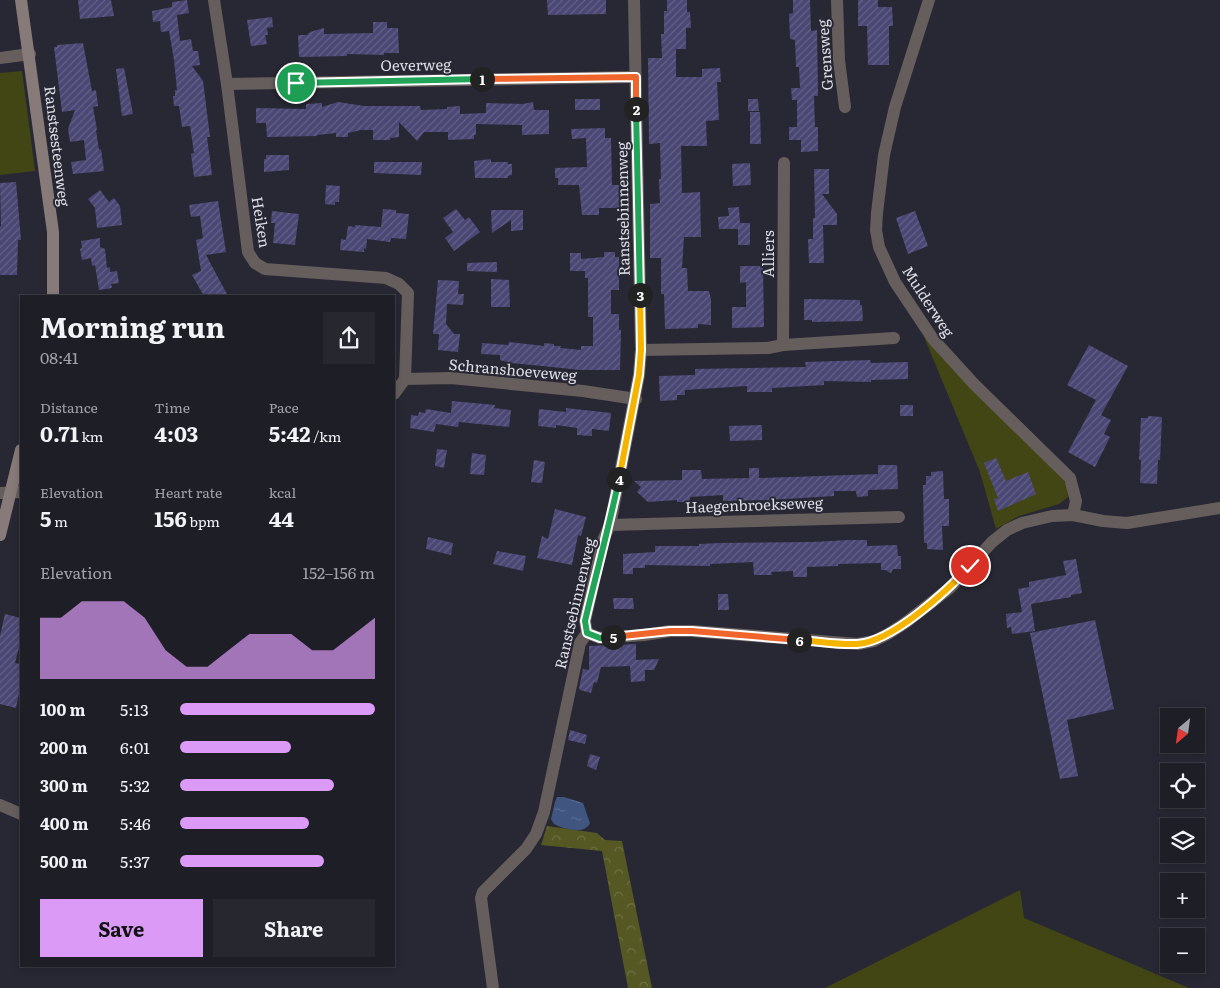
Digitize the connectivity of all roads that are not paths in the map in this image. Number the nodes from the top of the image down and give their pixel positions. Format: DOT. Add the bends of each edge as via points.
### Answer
graph roads {
  1 [pos="21,0"];
  2 [pos="214,0"];
  3 [pos="634,0"];
  4 [pos="837,0"];
  5 [pos="929,0"];
  6 [pos="30,54"];
  7 [pos="0,58"];
  8 [pos="636,77"];
  9 [pos="228,84"];
  10 [pos="845,108"];
  11 [pos="784,163"];
  12 [pos="53,295"];
  13 [pos="894,338"];
  14 [pos="784,345"];
  15 [pos="641,350"];
  16 [pos="405,379"];
  17 [pos="395,393"];
  18 [pos="636,399"];
  19 [pos="20,454"];
  20 [pos="11,492"];
  21 [pos="1220,508"];
  22 [pos="1073,515"];
  23 [pos="899,517"];
  24 [pos="610,525"];
  25 [pos="0,535"];
  26 [pos="587,633"];
  27 [pos="0,805"];
  28 [pos="20,814"];
  29 [pos="493,988"];
  1 -- 6 [label="street, Ranstsesteenweg"];
  2 -- 9 [label="street, Heiken"];
  3 -- 8 [label="street, Ranstsebinnenweg"];
  4 -- 10 [label="street, Grensweg" via="838,60"];
  5 -- 22 [label="street, Mulderweg" via="895,107 884,155 876,230 879,247 895,282 933,339 1070,478 1076,501"];
  6 -- 7 [label="street"];
  6 -- 12 [label="street, Ranstsesteenweg" via="53,232"];
  8 -- 9 [label="street, Oeverweg"];
  8 -- 15 [label="street, Ranstsebinnenweg"];
  9 -- 16 [label="street, Heiken" via="248,252 255,263 265,269 386,278 399,284 408,293"];
  11 -- 14 [label="street, Alliers"];
  13 -- 14 [label="street"];
  14 -- 15 [label="street"];
  15 -- 18 [label="street, Ranstsebinnenweg"];
  16 -- 17 [label="street"];
  16 -- 18 [label="street, Schranshoeveweg" via="451,378"];
  18 -- 24 [label="street, Ranstsebinnenweg"];
  19 -- 20 [label="street"];
  20 -- 25 [label="street"];
  21 -- 22 [label="street" via="1127,523"];
  22 -- 26 [label="street" via="1052,516 1007,530 950,588 874,641 858,644 692,631 600,638"];
  23 -- 24 [label="street, Haegenbroekseweg"];
  24 -- 26 [label="street, Ranstsebinnenweg" via="585,621"];
  26 -- 29 [label="street, Ranstsebinnenweg" via="580,643 544,812 536,834 481,898"];
  27 -- 28 [label="street"];
}
